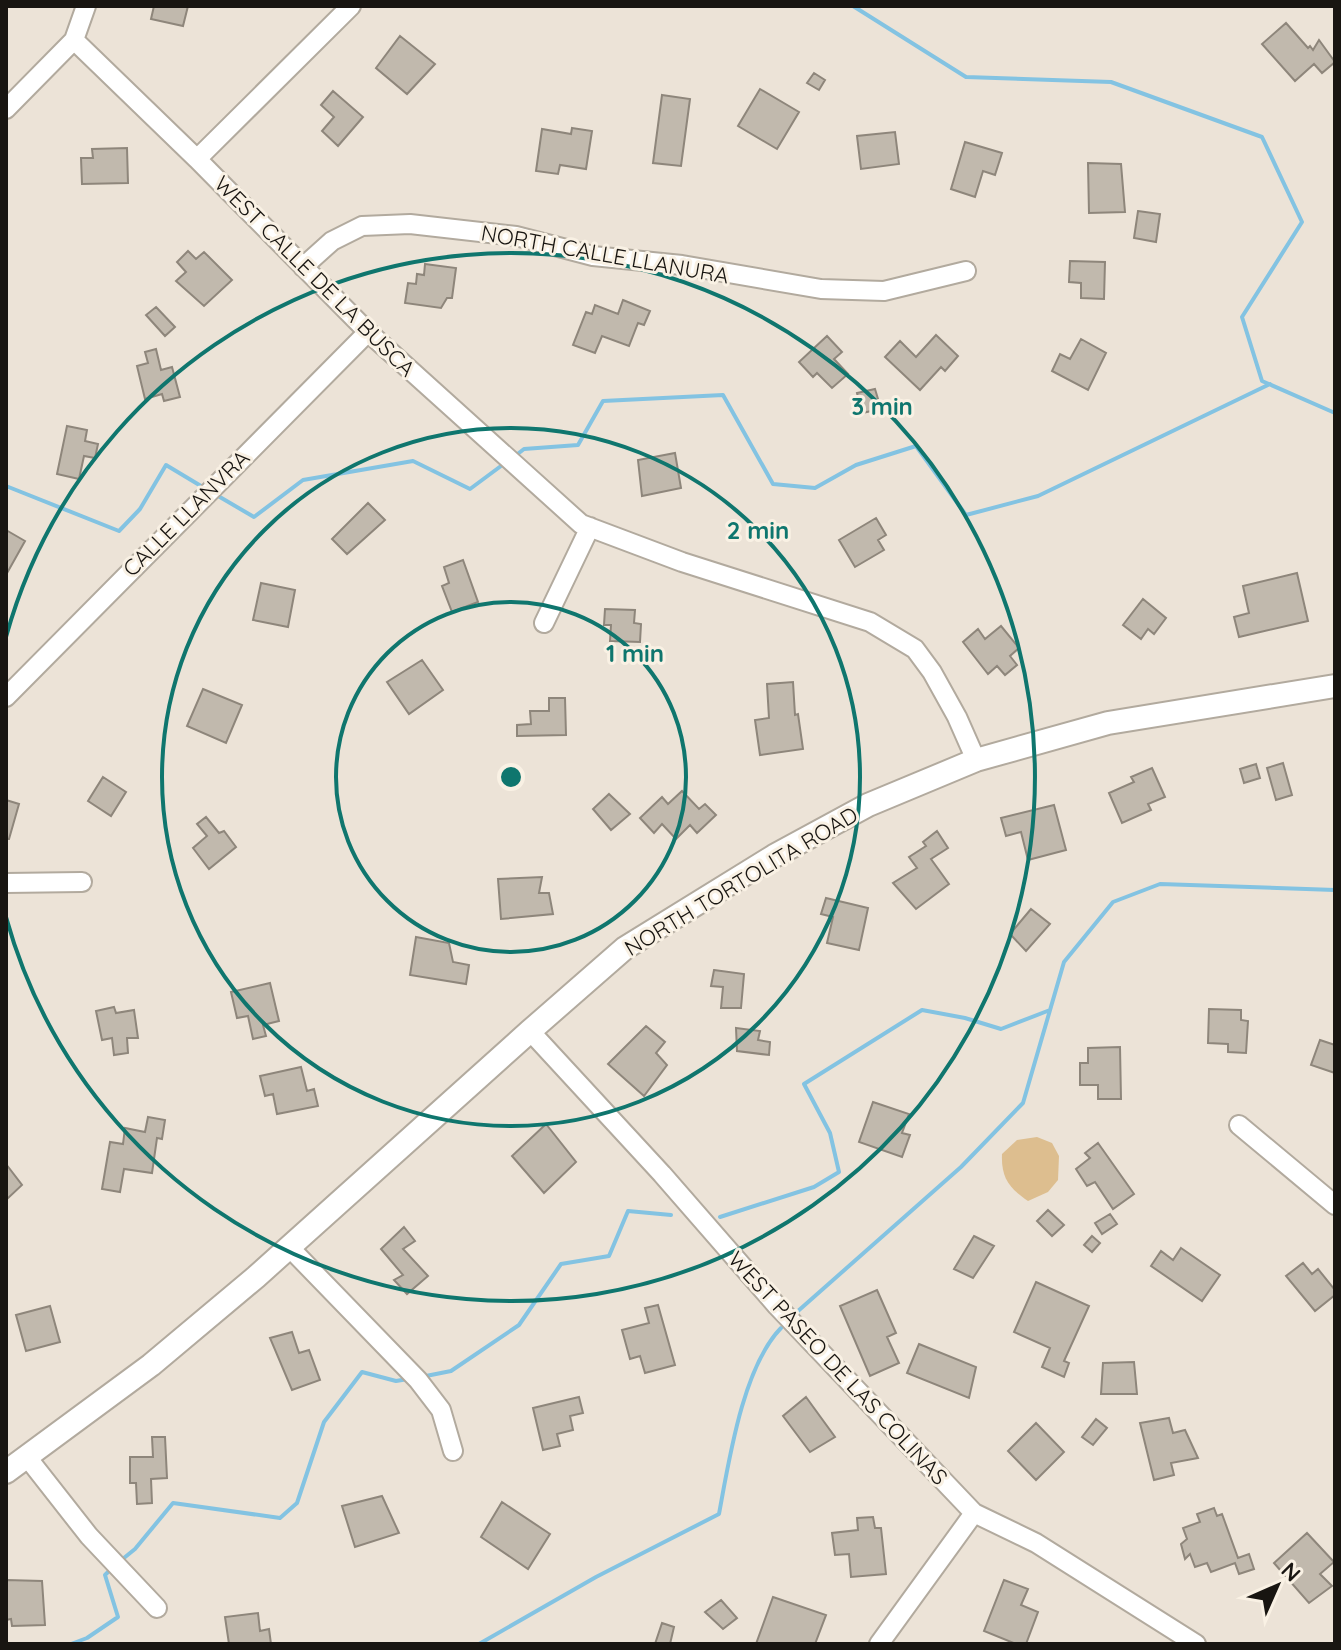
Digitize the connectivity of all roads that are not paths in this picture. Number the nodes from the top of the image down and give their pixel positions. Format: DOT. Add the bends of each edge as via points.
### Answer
graph roads {
  1 [pos="86,6"];
  2 [pos="351,6"];
  3 [pos="74,40"];
  4 [pos="6,109"];
  5 [pos="197,159"];
  6 [pos="303,267"];
  7 [pos="966,271"];
  8 [pos="368,332"];
  9 [pos="590,527"];
  10 [pos="544,623"];
  11 [pos="1335,686"];
  12 [pos="6,697"];
  13 [pos="976,760"];
  14 [pos="82,882"];
  15 [pos="6,883"];
  16 [pos="530,1031"];
  17 [pos="1239,1125"];
  18 [pos="1335,1205"];
  19 [pos="290,1248"];
  20 [pos="453,1451"];
  21 [pos="27,1457"];
  22 [pos="6,1472"];
  23 [pos="974,1513"];
  24 [pos="157,1608"];
  25 [pos="879,1644"];
  26 [pos="1196,1644"];
  1 -- 3 [label="street"];
  2 -- 5 [label="street"];
  3 -- 4 [label="street"];
  3 -- 5 [label="street, WEST CALLE DE LA BUSCA"];
  5 -- 6 [label="street, WEST CALLE DE LA BUSCA"];
  6 -- 7 [label="street, NORTH CALLE LLANURA" via="332,241 362,226 410,224 516,236 593,256 821,289 884,291"];
  6 -- 8 [label="street, WEST CALLE DE LA BUSCA"];
  8 -- 9 [label="street, WEST CALLE DE LA BUSCA"];
  8 -- 12 [label="street, CALLE LLANVRA"];
  9 -- 10 [label="street"];
  9 -- 13 [label="street, WEST CALLE DE LA BUSCA" via="879,627 915,649 932,672"];
  11 -- 13 [label="street, NORTH TORTOLITA ROAD" via="1108,723"];
  13 -- 16 [label="street, NORTH TORTOLITA ROAD" via="868,805 774,856 625,948"];
  14 -- 15 [label="street"];
  16 -- 19 [label="street, NORTH TORTOLITA ROAD"];
  16 -- 23 [label="street, WEST PASEO DE LAS COLINAS" via="777,1306"];
  17 -- 18 [label="street"];
  19 -- 20 [label="street" via="418,1380 441,1410"];
  19 -- 21 [label="street, NORTH TORTOLITA ROAD" via="151,1365"];
  21 -- 22 [label="street, NORTH TORTOLITA ROAD"];
  21 -- 24 [label="street" via="89,1536"];
  23 -- 25 [label="street"];
  23 -- 26 [label="street, WEST PASEO DE LAS COLINAS" via="1036,1543"];
}
